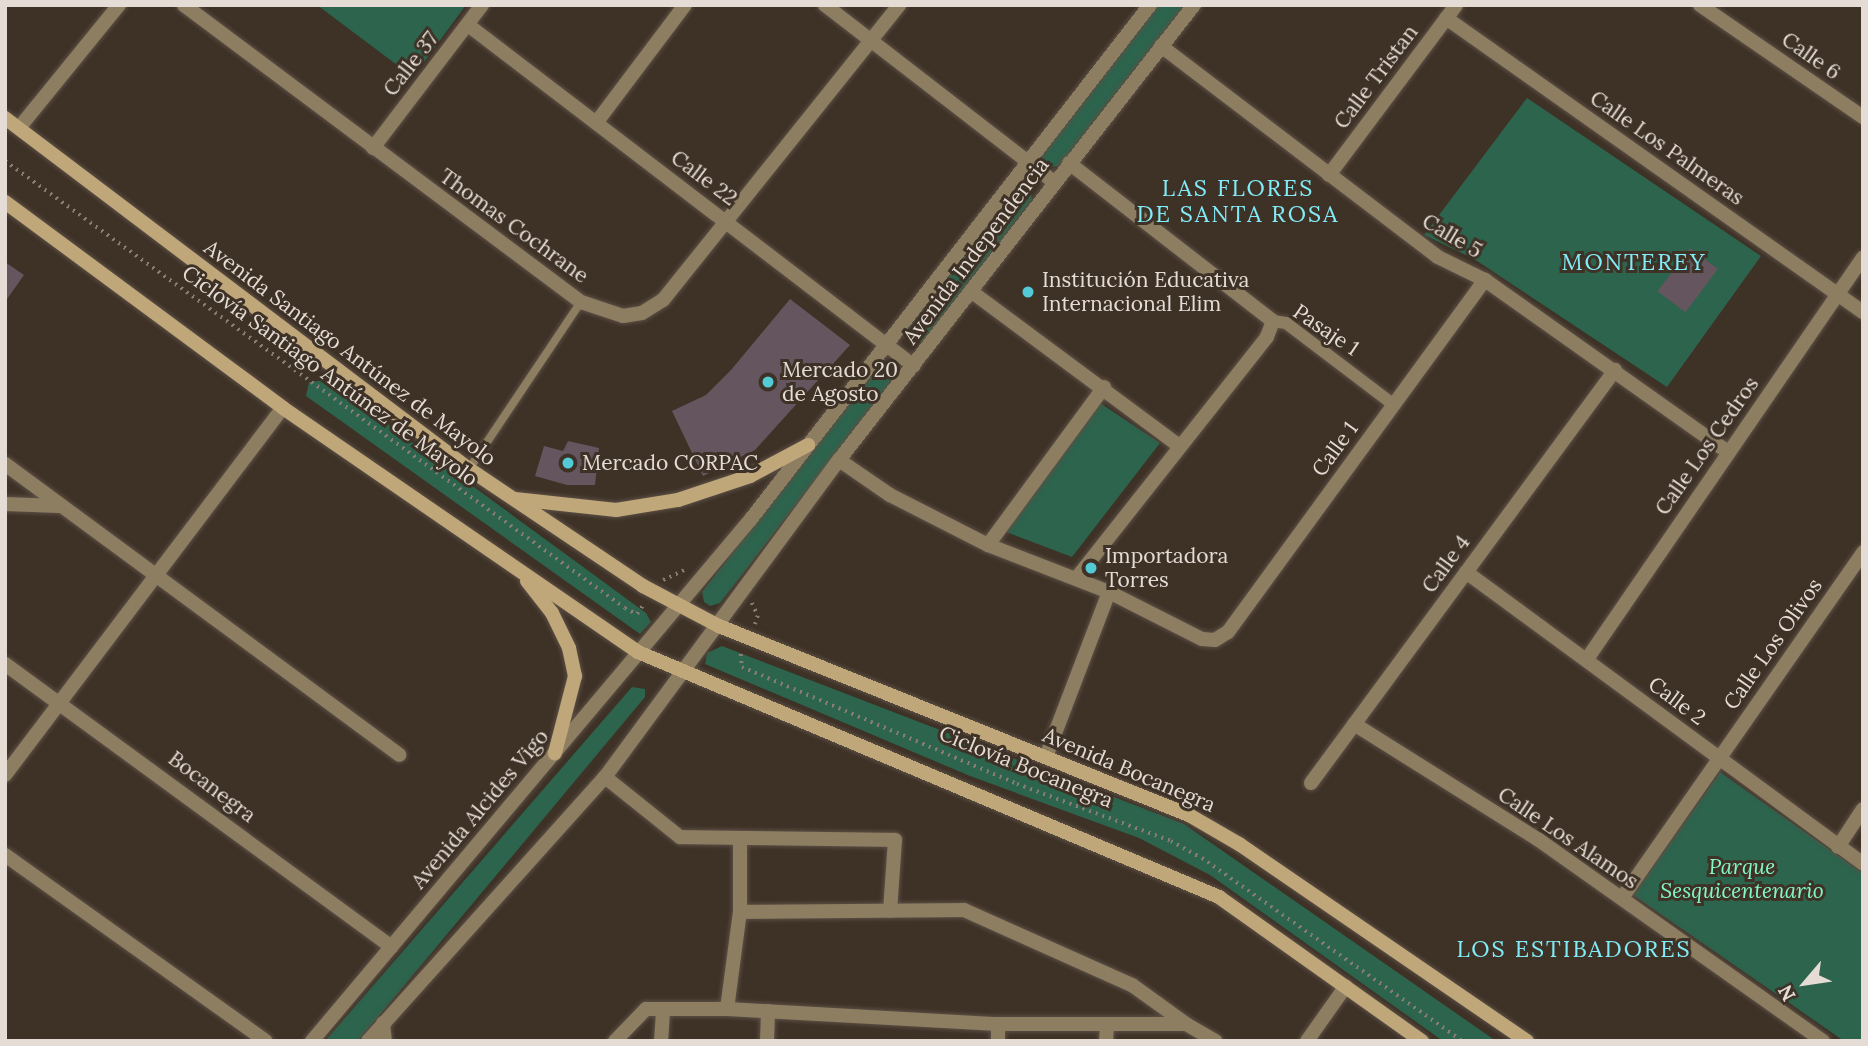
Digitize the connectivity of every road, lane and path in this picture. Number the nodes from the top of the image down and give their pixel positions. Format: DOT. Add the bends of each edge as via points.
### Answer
graph roads {
  1 [pos="119,5"];
  2 [pos="184,5"];
  3 [pos="482,5"];
  4 [pos="685,5"];
  5 [pos="825,5"];
  6 [pos="899,5"];
  7 [pos="1150,5"];
  8 [pos="1194,5"];
  9 [pos="1456,5"];
  10 [pos="1700,5"];
  11 [pos="1446,18"];
  12 [pos="468,25"];
  13 [pos="872,41"];
  14 [pos="1161,46"];
  15 [pos="1863,117"];
  16 [pos="5,118"];
  17 [pos="596,123"];
  18 [pos="19,128"];
  19 [pos="373,148"];
  20 [pos="5,161"];
  21 [pos="1028,162"];
  22 [pos="1069,163"];
  23 [pos="1329,175"];
  24 [pos="1055,183"];
  25 [pos="5,202"];
  26 [pos="729,222"];
  27 [pos="1863,258"];
  28 [pos="1485,280"];
  29 [pos="972,292"];
  30 [pos="1838,294"];
  31 [pos="581,302"];
  32 [pos="1863,312"];
  33 [pos="1273,321"];
  34 [pos="886,346"];
  35 [pos="914,366"];
  36 [pos="1615,370"];
  37 [pos="1104,387"];
  38 [pos="1394,405"];
  39 [pos="283,408"];
  40 [pos="808,445"];
  41 [pos="1179,446"];
  42 [pos="1728,452"];
  43 [pos="839,460"];
  44 [pos="5,464"];
  45 [pos="469,469"];
  46 [pos="513,499"];
  47 [pos="5,504"];
  48 [pos="58,506"];
  49 [pos="988,545"];
  50 [pos="1863,552"];
  51 [pos="517,569"];
  52 [pos="1466,572"];
  53 [pos="705,573"];
  54 [pos="157,575"];
  55 [pos="1076,579"];
  56 [pos="653,591"];
  57 [pos="1110,592"];
  58 [pos="741,595"];
  59 [pos="680,604"];
  60 [pos="719,626"];
  61 [pos="750,637"];
  62 [pos="638,652"];
  63 [pos="1587,659"];
  64 [pos="5,664"];
  65 [pos="682,674"];
  66 [pos="60,700"];
  67 [pos="1354,724"];
  68 [pos="555,753"];
  69 [pos="399,755"];
  70 [pos="1046,757"];
  71 [pos="1718,758"];
  72 [pos="5,775"];
  73 [pos="605,777"];
  74 [pos="1311,783"];
  75 [pos="1863,809"];
  76 [pos="740,840"];
  77 [pos="1838,847"];
  78 [pos="5,856"];
  79 [pos="1863,864"];
  80 [pos="1622,898"];
  81 [pos="890,911"];
  82 [pos="740,912"];
  83 [pos="393,947"];
  84 [pos="1346,986"];
  85 [pos="663,1009"];
  86 [pos="727,1009"];
  87 [pos="768,1011"];
  88 [pos="383,1023"];
  89 [pos="998,1024"];
  90 [pos="1186,1024"];
  91 [pos="1107,1025"];
  92 [pos="267,1041"];
  93 [pos="312,1041"];
  94 [pos="368,1041"];
  95 [pos="384,1041"];
  96 [pos="615,1041"];
  97 [pos="662,1041"];
  98 [pos="767,1041"];
  99 [pos="998,1041"];
  100 [pos="1106,1041"];
  101 [pos="1215,1041"];
  102 [pos="1307,1041"];
  103 [pos="1422,1041"];
  104 [pos="1462,1041"];
  105 [pos="1527,1041"];
  106 [pos="1823,1041"];
  1 -- 18 [label="street"];
  2 -- 19 [label="street, Thomas Cochrane"];
  3 -- 12 [label="street, Calle 37"];
  4 -- 17 [label="street"];
  5 -- 13 [label="street"];
  6 -- 13 [label="street, Thomas Cochrane"];
  7 -- 21 [label="street, Avenida Independencia"];
  8 -- 14 [label="street, Avenida Independencia"];
  9 -- 11 [label="street, Calle Tristan"];
  10 -- 15 [label="street, Calle 6"];
  11 -- 23 [label="street, Calle Tristan"];
  11 -- 30 [label="street, Calle Los Palmeras"];
  12 -- 17 [label="street, Calle 22"];
  12 -- 19 [label="street, Calle 37"];
  13 -- 21 [label="street"];
  13 -- 26 [label="street, Thomas Cochrane"];
  14 -- 22 [label="street, Avenida Independencia"];
  14 -- 23 [label="street, Calle 5"];
  16 -- 18 [label="main road, Avenida Santiago Antúnez de Mayolo"];
  17 -- 26 [label="street, Calle 22"];
  18 -- 45 [label="main road, Avenida Santiago Antúnez de Mayolo"];
  19 -- 31 [label="street, Thomas Cochrane"];
  20 -- 56 [label="path, Ciclovía Santiago Antúnez de Mayolo" via="637,614"];
  21 -- 24 [label="street"];
  21 -- 34 [label="street, Avenida Independencia"];
  22 -- 24 [label="street, Avenida Independencia"];
  22 -- 33 [label="street, Pasaje 1"];
  23 -- 28 [label="street, Calle 5" via="1437,257"];
  24 -- 29 [label="street, Avenida Independencia"];
  25 -- 39 [label="main road"];
  26 -- 31 [label="street, Thomas Cochrane" via="663,300 642,313 623,316"];
  26 -- 34 [label="street, Calle 22"];
  27 -- 30 [label="street, Calle Los Cedros"];
  28 -- 36 [label="street, Calle 5"];
  28 -- 38 [label="street, Calle 1"];
  29 -- 35 [label="street, Avenida Independencia"];
  29 -- 37 [label="street"];
  30 -- 32 [label="street, Calle Los Palmeras"];
  30 -- 42 [label="street, Calle Los Cedros"];
  31 -- 45 [label="lane"];
  33 -- 38 [label="street, Pasaje 1" via="1286,323"];
  33 -- 41 [label="street" via="1267,337"];
  34 -- 35 [label="street, Calle 22"];
  34 -- 40 [label="street, Avenida Independencia"];
  35 -- 43 [label="street, Avenida Independencia"];
  36 -- 42 [label="street, Calle 5"];
  36 -- 52 [label="street, Calle 4"];
  37 -- 41 [label="street"];
  37 -- 49 [label="street"];
  38 -- 57 [label="street, Calle 1" via="1228,632 1215,640 1202,639"];
  39 -- 51 [label="main road"];
  39 -- 54 [label="street"];
  40 -- 46 [label="main road" via="750,476 678,500 616,510"];
  40 -- 53 [label="street, Avenida Independencia"];
  41 -- 55 [label="street"];
  42 -- 63 [label="street, Calle Los Cedros"];
  43 -- 49 [label="street" via="890,495"];
  43 -- 58 [label="street, Avenida Independencia"];
  44 -- 48 [label="street"];
  45 -- 46 [label="main road, Avenida Santiago Antúnez de Mayolo"];
  46 -- 56 [label="main road, Avenida Santiago Antúnez de Mayolo"];
  47 -- 48 [label="street"];
  48 -- 54 [label="street"];
  49 -- 55 [label="street"];
  50 -- 71 [label="street, Calle Los Olivos"];
  51 -- 62 [label="main road"];
  51 -- 68 [label="main road" via="552,613 569,648 575,676"];
  52 -- 63 [label="street, Calle 2"];
  52 -- 67 [label="street, Calle 4"];
  53 -- 56 [label="path" via="688,569 669,575"];
  53 -- 59 [label="street, Avenida Independencia"];
  54 -- 66 [label="street"];
  54 -- 69 [label="street"];
  55 -- 57 [label="street"];
  56 -- 59 [label="main road, Avenida Santiago Antúnez de Mayolo"];
  57 -- 70 [label="street"];
  58 -- 60 [label="street, Avenida Independencia"];
  58 -- 61 [label="path, Ciclovía Bocanegra" via="756,606 758,616"];
  59 -- 60 [label="main road, Avenida Bocanegra"];
  59 -- 62 [label="street, Avenida Alcides Vigo"];
  60 -- 61 [label="main road, Avenida Bocanegra"];
  60 -- 65 [label="street"];
  61 -- 70 [label="main road, Avenida Bocanegra"];
  61 -- 104 [label="path, Ciclovía Bocanegra" via="738,660 742,667 1017,784 1171,841 1202,858"];
  62 -- 65 [label="main road"];
  62 -- 68 [label="street, Avenida Alcides Vigo"];
  63 -- 71 [label="street, Calle 2"];
  64 -- 66 [label="street, Bocanegra"];
  65 -- 73 [label="street"];
  65 -- 84 [label="main road" via="1166,871 1219,897"];
  66 -- 72 [label="street"];
  66 -- 83 [label="street, Bocanegra"];
  67 -- 74 [label="street, Calle 4"];
  67 -- 80 [label="street, Calle Los Alamos"];
  68 -- 83 [label="street, Avenida Alcides Vigo"];
  70 -- 105 [label="main road, Avenida Bocanegra" via="1189,815 1239,844"];
  71 -- 77 [label="street, Calle 2"];
  71 -- 80 [label="street, Calle Los Olivos"];
  73 -- 76 [label="street" via="680,837"];
  73 -- 88 [label="street"];
  75 -- 77 [label="street"];
  76 -- 81 [label="street" via="895,840"];
  76 -- 82 [label="street"];
  77 -- 79 [label="street, Calle 2"];
  78 -- 92 [label="street"];
  80 -- 106 [label="street, Calle Los Alamos"];
  81 -- 82 [label="street"];
  81 -- 90 [label="street" via="964,910 1132,985"];
  82 -- 86 [label="street"];
  83 -- 93 [label="street, Avenida Alcides Vigo"];
  84 -- 102 [label="street"];
  84 -- 103 [label="main road"];
  85 -- 86 [label="street"];
  85 -- 96 [label="street" via="646,1009"];
  85 -- 97 [label="street"];
  86 -- 87 [label="street"];
  87 -- 89 [label="street"];
  87 -- 98 [label="street"];
  88 -- 94 [label="street"];
  88 -- 95 [label="street"];
  89 -- 91 [label="street"];
  89 -- 99 [label="street"];
  90 -- 91 [label="street"];
  90 -- 101 [label="street"];
  91 -- 100 [label="street"];
}
